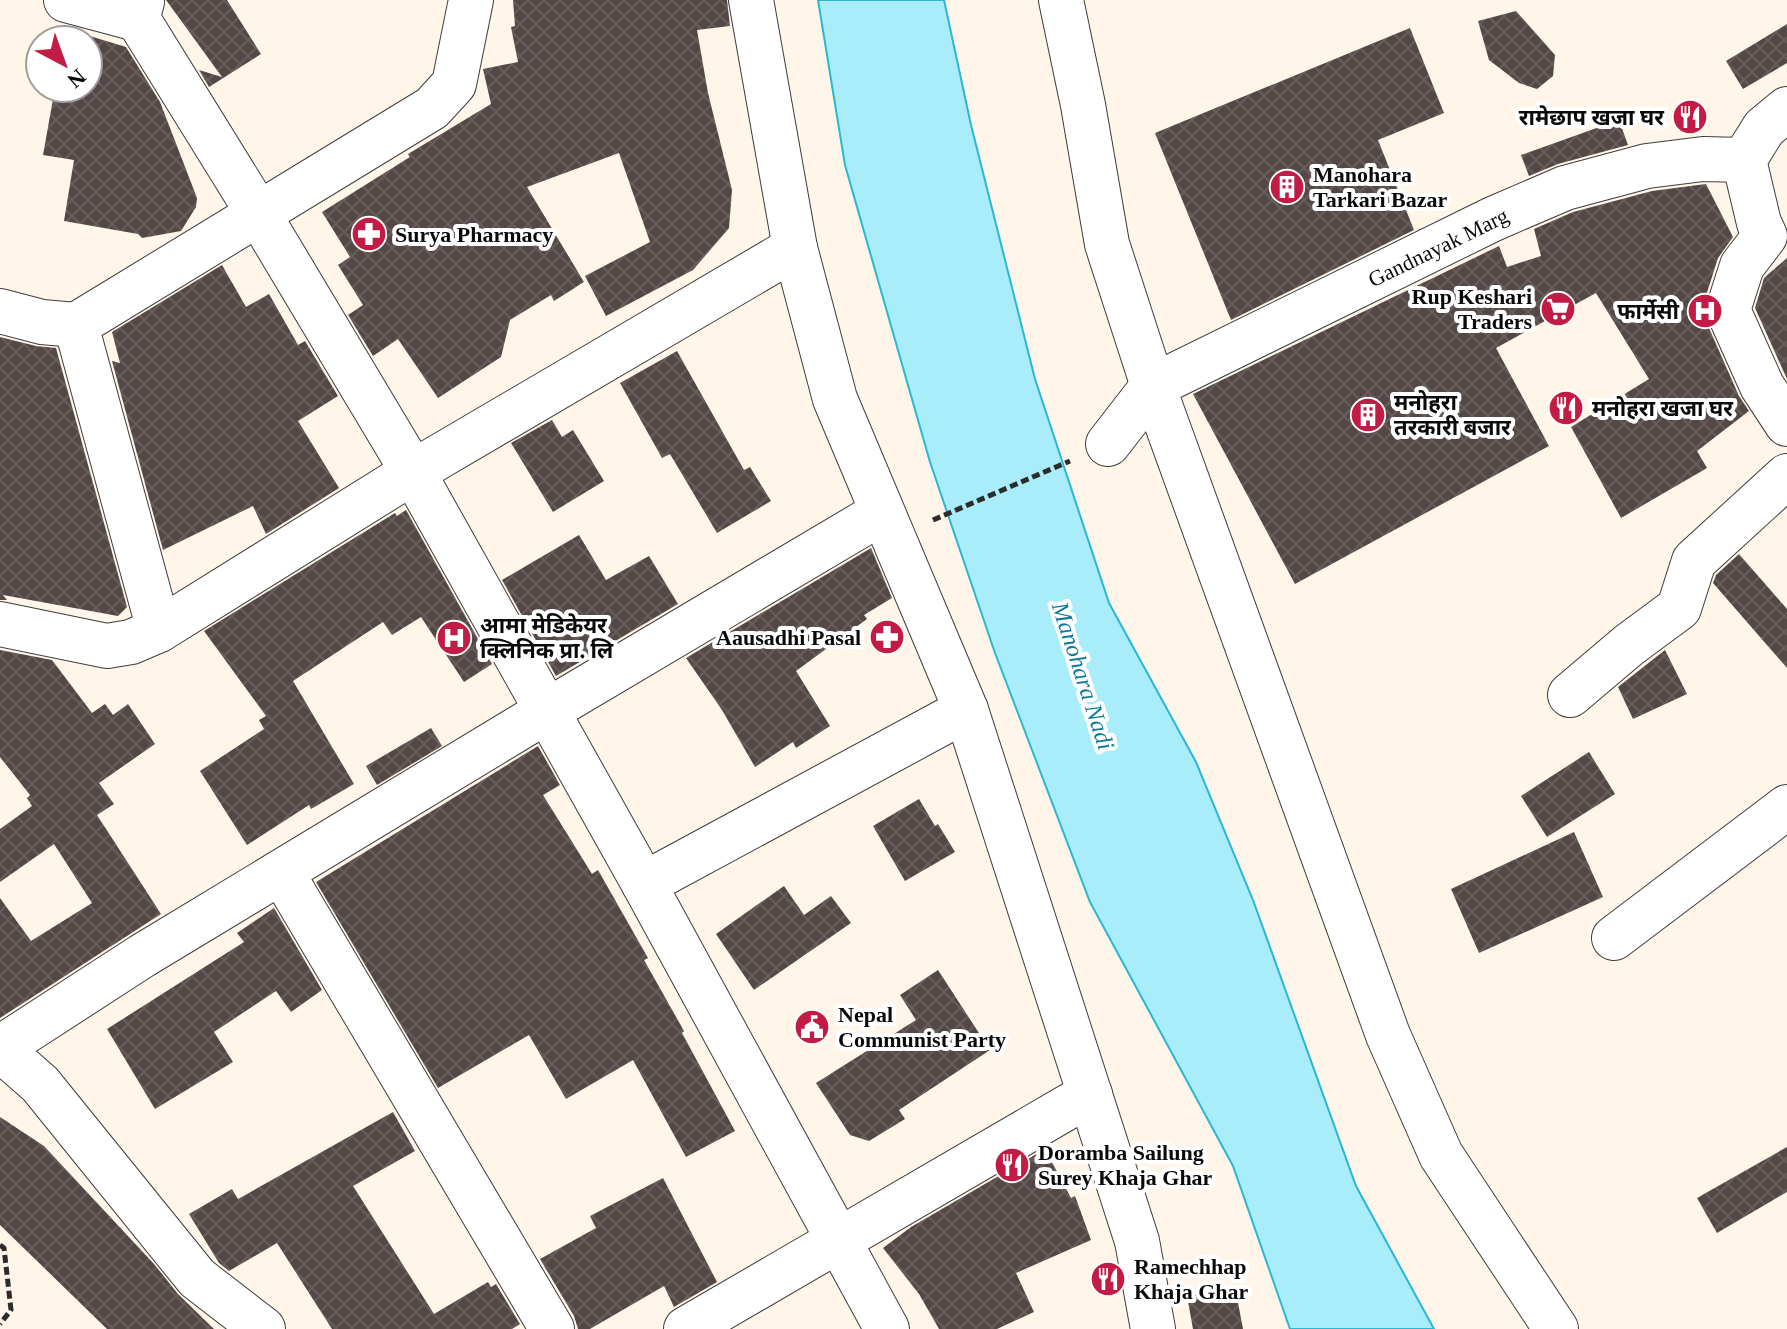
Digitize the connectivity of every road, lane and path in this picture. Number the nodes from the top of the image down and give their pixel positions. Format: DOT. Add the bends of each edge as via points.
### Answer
graph roads {
  1 [pos="66,0"];
  2 [pos="471,0"];
  3 [pos="751,0"];
  4 [pos="1061,0"];
  5 [pos="135,6"];
  6 [pos="1787,109"];
  7 [pos="1744,160"];
  8 [pos="258,213"];
  9 [pos="795,248"];
  10 [pos="0,311"];
  11 [pos="76,325"];
  12 [pos="1153,386"];
  13 [pos="1787,424"];
  14 [pos="1108,444"];
  15 [pos="413,472"];
  16 [pos="1787,476"];
  17 [pos="881,513"];
  18 [pos="936,521"];
  19 [pos="0,624"];
  20 [pos="159,630"];
  21 [pos="1570,695"];
  22 [pos="966,710"];
  23 [pos="547,711"];
  24 [pos="1787,807"];
  25 [pos="282,873"];
  26 [pos="644,884"];
  27 [pos="1614,938"];
  28 [pos="0,1048"];
  29 [pos="1090,1094"];
  30 [pos="836,1241"];
  31 [pos="0,1245"];
  32 [pos="0,1324"];
  33 [pos="263,1329"];
  34 [pos="552,1329"];
  35 [pos="686,1329"];
  36 [pos="887,1329"];
  37 [pos="1153,1329"];
  38 [pos="1556,1329"];
  1 -- 5 [label="street"];
  2 -- 8 [label="street" via="454,84 432,108"];
  3 -- 9 [label="street"];
  4 -- 12 [label="street" via="1107,244"];
  5 -- 8 [label="street"];
  6 -- 7 [label="street" via="1764,128"];
  7 -- 12 [label="street, Gandnayak Marg" via="1647,166 1565,188"];
  7 -- 13 [label="street" via="1765,236 1742,266 1728,310 1762,386"];
  8 -- 11 [label="street"];
  8 -- 15 [label="street"];
  9 -- 15 [label="street"];
  9 -- 17 [label="street" via="835,399"];
  10 -- 11 [label="street"];
  11 -- 20 [label="street"];
  12 -- 14 [label="street, Gandnayak Marg"];
  12 -- 38 [label="street" via="1388,1035 1441,1155"];
  14 -- 18 [label="path"];
  15 -- 20 [label="street"];
  15 -- 23 [label="street"];
  16 -- 21 [label="street" via="1694,561 1679,608"];
  17 -- 22 [label="street"];
  17 -- 23 [label="street"];
  19 -- 20 [label="street" via="107,646"];
  22 -- 26 [label="street"];
  22 -- 29 [label="street"];
  23 -- 25 [label="street"];
  23 -- 26 [label="street"];
  24 -- 27 [label="street"];
  25 -- 28 [label="street"];
  25 -- 34 [label="street"];
  26 -- 30 [label="street"];
  28 -- 33 [label="street" via="40,1084 197,1278"];
  29 -- 30 [label="street"];
  29 -- 37 [label="street" via="1137,1241"];
  30 -- 35 [label="street"];
  30 -- 36 [label="street"];
  31 -- 32 [label="path" via="11,1310"];
}
